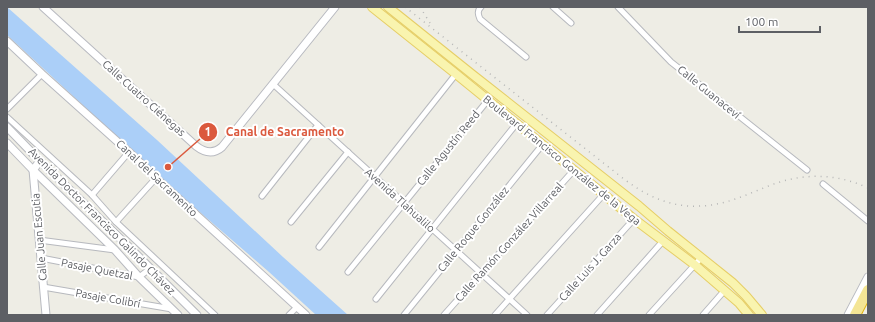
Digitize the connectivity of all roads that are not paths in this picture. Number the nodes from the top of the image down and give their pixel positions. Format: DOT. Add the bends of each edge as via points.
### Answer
graph roads {
  1 [pos="43,7"];
  2 [pos="335,7"];
  3 [pos="372,7"];
  4 [pos="388,7"];
  5 [pos="481,7"];
  6 [pos="552,7"];
  7 [pos="618,7"];
  8 [pos="571,23"];
  9 [pos="7,41"];
  10 [pos="526,57"];
  11 [pos="42,74"];
  12 [pos="456,74"];
  13 [pos="273,84"];
  14 [pos="488,100"];
  15 [pos="7,109"];
  16 [pos="7,117"];
  17 [pos="517,124"];
  18 [pos="318,125"];
  19 [pos="7,127"];
  20 [pos="7,143"];
  21 [pos="543,144"];
  22 [pos="130,152"];
  23 [pos="348,152"];
  24 [pos="40,161"];
  25 [pos="33,170"];
  26 [pos="574,170"];
  27 [pos="806,170"];
  28 [pos="375,177"];
  29 [pos="156,178"];
  30 [pos="823,184"];
  31 [pos="604,194"];
  32 [pos="92,195"];
  33 [pos="262,196"];
  34 [pos="404,203"];
  35 [pos="634,219"];
  36 [pos="868,221"];
  37 [pos="116,222"];
  38 [pos="291,222"];
  39 [pos="432,229"];
  40 [pos="39,240"];
  41 [pos="663,241"];
  42 [pos="320,247"];
  43 [pos="115,250"];
  44 [pos="456,250"];
  45 [pos="41,258"];
  46 [pos="701,258"];
  47 [pos="695,265"];
  48 [pos="151,268"];
  49 [pos="348,272"];
  50 [pos="482,274"];
  51 [pos="139,277"];
  52 [pos="868,277"];
  53 [pos="43,287"];
  54 [pos="725,290"];
  55 [pos="868,290"];
  56 [pos="376,299"];
  57 [pos="509,299"];
  58 [pos="868,301"];
  59 [pos="297,307"];
  60 [pos="172,309"];
  61 [pos="46,315"];
  62 [pos="178,315"];
  63 [pos="197,315"];
  64 [pos="215,315"];
  65 [pos="289,315"];
  66 [pos="306,315"];
  67 [pos="404,315"];
  68 [pos="444,315"];
  69 [pos="495,315"];
  70 [pos="527,315"];
  71 [pos="547,315"];
  72 [pos="597,315"];
  73 [pos="649,315"];
  74 [pos="703,315"];
  75 [pos="749,315"];
  76 [pos="762,315"];
  77 [pos="848,315"];
  78 [pos="856,315"];
  79 [pos="862,315"];
  1 -- 13 [label="street, Calle Cuatro Ciénegas" via="196,146 206,151 214,152 222,147"];
  2 -- 13 [label="street, Calle Cuatro Ciénegas"];
  3 -- 12 [label="main road, Boulevard Francisco González de la Vega"];
  4 -- 46 [label="main road, Boulevard Francisco González de la Vega"];
  5 -- 10 [label="street" via="478,13 480,19"];
  6 -- 8 [label="street"];
  7 -- 27 [label="street, Calle Guanaceví" via="671,62"];
  9 -- 11 [label="street, Canal del Sacramento"];
  11 -- 15 [label="street"];
  11 -- 22 [label="street, Canal del Sacramento"];
  12 -- 14 [label="main road, Boulevard Francisco González de la Vega"];
  12 -- 28 [label="street"];
  13 -- 18 [label="street, Avenida Tlahualilo"];
  14 -- 17 [label="main road, Boulevard Francisco González de la Vega"];
  14 -- 34 [label="street, Calle Agustín Reed"];
  16 -- 32 [label="street"];
  17 -- 21 [label="main road, Boulevard Francisco González de la Vega"];
  17 -- 39 [label="street"];
  18 -- 23 [label="street, Avenida Tlahualilo"];
  18 -- 33 [label="street"];
  19 -- 24 [label="street, Avenida Doctor Francisco Galindo Chávez"];
  20 -- 25 [label="street, Avenida Doctor Francisco Galindo Chávez"];
  21 -- 26 [label="main road, Boulevard Francisco González de la Vega"];
  21 -- 44 [label="street, Calle Roque González"];
  22 -- 29 [label="street, Canal del Sacramento"];
  22 -- 32 [label="street"];
  23 -- 28 [label="street, Avenida Tlahualilo"];
  23 -- 38 [label="street"];
  24 -- 25 [label="street"];
  24 -- 48 [label="street, Avenida Doctor Francisco Galindo Chávez"];
  25 -- 40 [label="street, Calle Juan Escutia"];
  25 -- 43 [label="street, Avenida Doctor Francisco Galindo Chávez"];
  26 -- 31 [label="main road, Boulevard Francisco González de la Vega"];
  26 -- 50 [label="street, Calle Ramón González Villarreal"];
  28 -- 34 [label="street, Avenida Tlahualilo"];
  28 -- 42 [label="street"];
  29 -- 37 [label="street"];
  29 -- 59 [label="street, Canal del Sacramento"];
  30 -- 36 [label="street"];
  31 -- 35 [label="main road, Boulevard Francisco González de la Vega"];
  31 -- 57 [label="street"];
  32 -- 37 [label="street"];
  34 -- 39 [label="street, Avenida Tlahualilo"];
  34 -- 49 [label="street, Calle Agustín Reed"];
  35 -- 41 [label="main road, Boulevard Francisco González de la Vega"];
  35 -- 71 [label="street, Calle Luis J. Garza"];
  37 -- 64 [label="street"];
  39 -- 44 [label="street, Avenida Tlahualilo"];
  39 -- 56 [label="street"];
  40 -- 43 [label="street"];
  40 -- 45 [label="street, Calle Juan Escutia"];
  41 -- 47 [label="main road, Boulevard Francisco González de la Vega"];
  41 -- 72 [label="street"];
  43 -- 51 [label="street, Avenida Doctor Francisco Galindo Chávez"];
  44 -- 50 [label="street, Avenida Tlahualilo"];
  44 -- 67 [label="street, Calle Roque González"];
  45 -- 51 [label="street, Pasaje Quetzal"];
  45 -- 53 [label="street, Calle Juan Escutia"];
  46 -- 47 [label="street"];
  46 -- 76 [label="main road, Boulevard Francisco González de la Vega" via="733,283"];
  47 -- 54 [label="main road, Boulevard Francisco González de la Vega"];
  47 -- 73 [label="street"];
  48 -- 51 [label="street, Pasaje Quetzal"];
  48 -- 63 [label="street, Avenida Doctor Francisco Galindo Chávez"];
  50 -- 57 [label="street, Avenida Tlahualilo"];
  50 -- 68 [label="street, Calle Ramón González Villarreal"];
  51 -- 60 [label="street, Avenida Doctor Francisco Galindo Chávez"];
  52 -- 77 [label="street"];
  53 -- 60 [label="street, Pasaje Colibrí"];
  53 -- 61 [label="street, Calle Juan Escutia"];
  54 -- 74 [label="street"];
  54 -- 75 [label="main road, Boulevard Francisco González de la Vega"];
  55 -- 78 [label="highway"];
  57 -- 69 [label="street"];
  57 -- 70 [label="street, Avenida Tlahualilo"];
  58 -- 79 [label="highway"];
  59 -- 65 [label="street"];
  59 -- 66 [label="street, Canal del Sacramento"];
  60 -- 62 [label="street, Avenida Doctor Francisco Galindo Chávez"];
}
